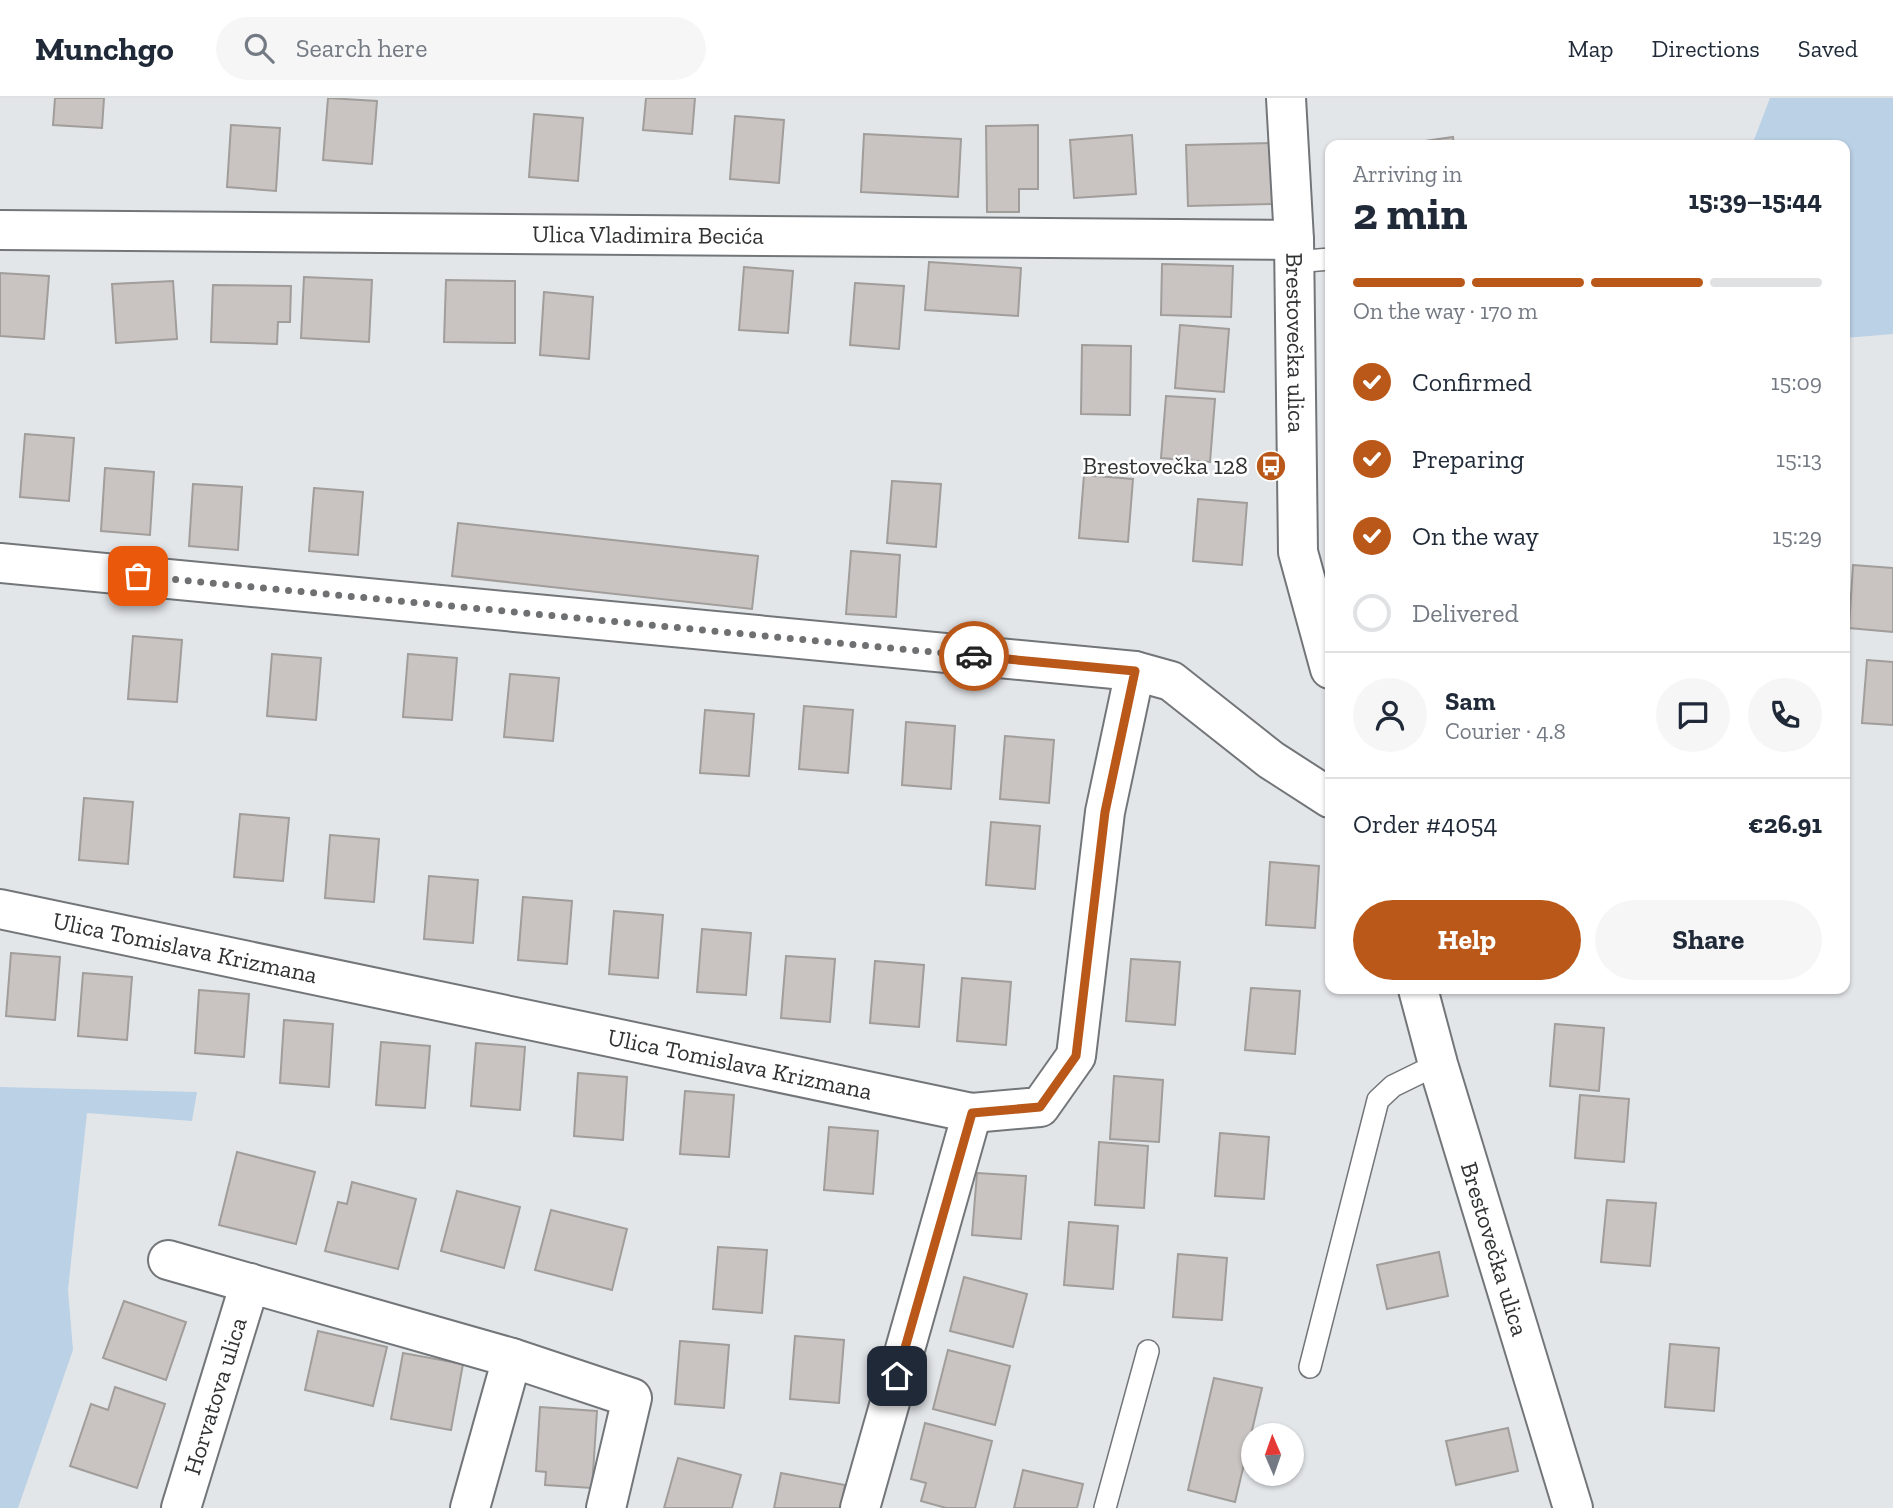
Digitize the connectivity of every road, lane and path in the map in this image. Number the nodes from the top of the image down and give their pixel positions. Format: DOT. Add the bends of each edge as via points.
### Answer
graph roads {
  1 [pos="1286,98"];
  2 [pos="0,230"];
  3 [pos="1306,254"];
  4 [pos="0,563"];
  5 [pos="1325,651"];
  6 [pos="1135,671"];
  7 [pos="1325,794"];
  8 [pos="0,909"];
  9 [pos="1419,994"];
  10 [pos="1438,1064"];
  11 [pos="972,1113"];
  12 [pos="168,1260"];
  13 [pos="250,1283"];
  14 [pos="1148,1351"];
  15 [pos="512,1358"];
  16 [pos="1310,1367"];
  17 [pos="181,1508"];
  18 [pos="470,1508"];
  19 [pos="606,1508"];
  20 [pos="860,1508"];
  21 [pos="1105,1508"];
  22 [pos="1573,1508"];
  1 -- 3 [label="street, Brestovečka ulica"];
  2 -- 3 [label="street, Ulica Vladimira Becića"];
  3 -- 5 [label="street, Brestovečka ulica" via="1298,552"];
  4 -- 6 [label="street"];
  6 -- 7 [label="street" via="1171,681 1271,760"];
  6 -- 11 [label="street, Ulica Tomislava Krizmana" via="1105,812 1076,1056 1040,1107"];
  8 -- 11 [label="street, Ulica Tomislava Krizmana"];
  9 -- 10 [label="street, Brestovečka ulica"];
  10 -- 16 [label="lane" via="1393,1086 1378,1100"];
  10 -- 22 [label="street, Brestovečka ulica"];
  11 -- 20 [label="street"];
  12 -- 13 [label="street"];
  13 -- 15 [label="street"];
  13 -- 17 [label="street, Horvatova ulica"];
  14 -- 21 [label="lane"];
  15 -- 18 [label="street"];
  15 -- 19 [label="street" via="632,1398"];
}
